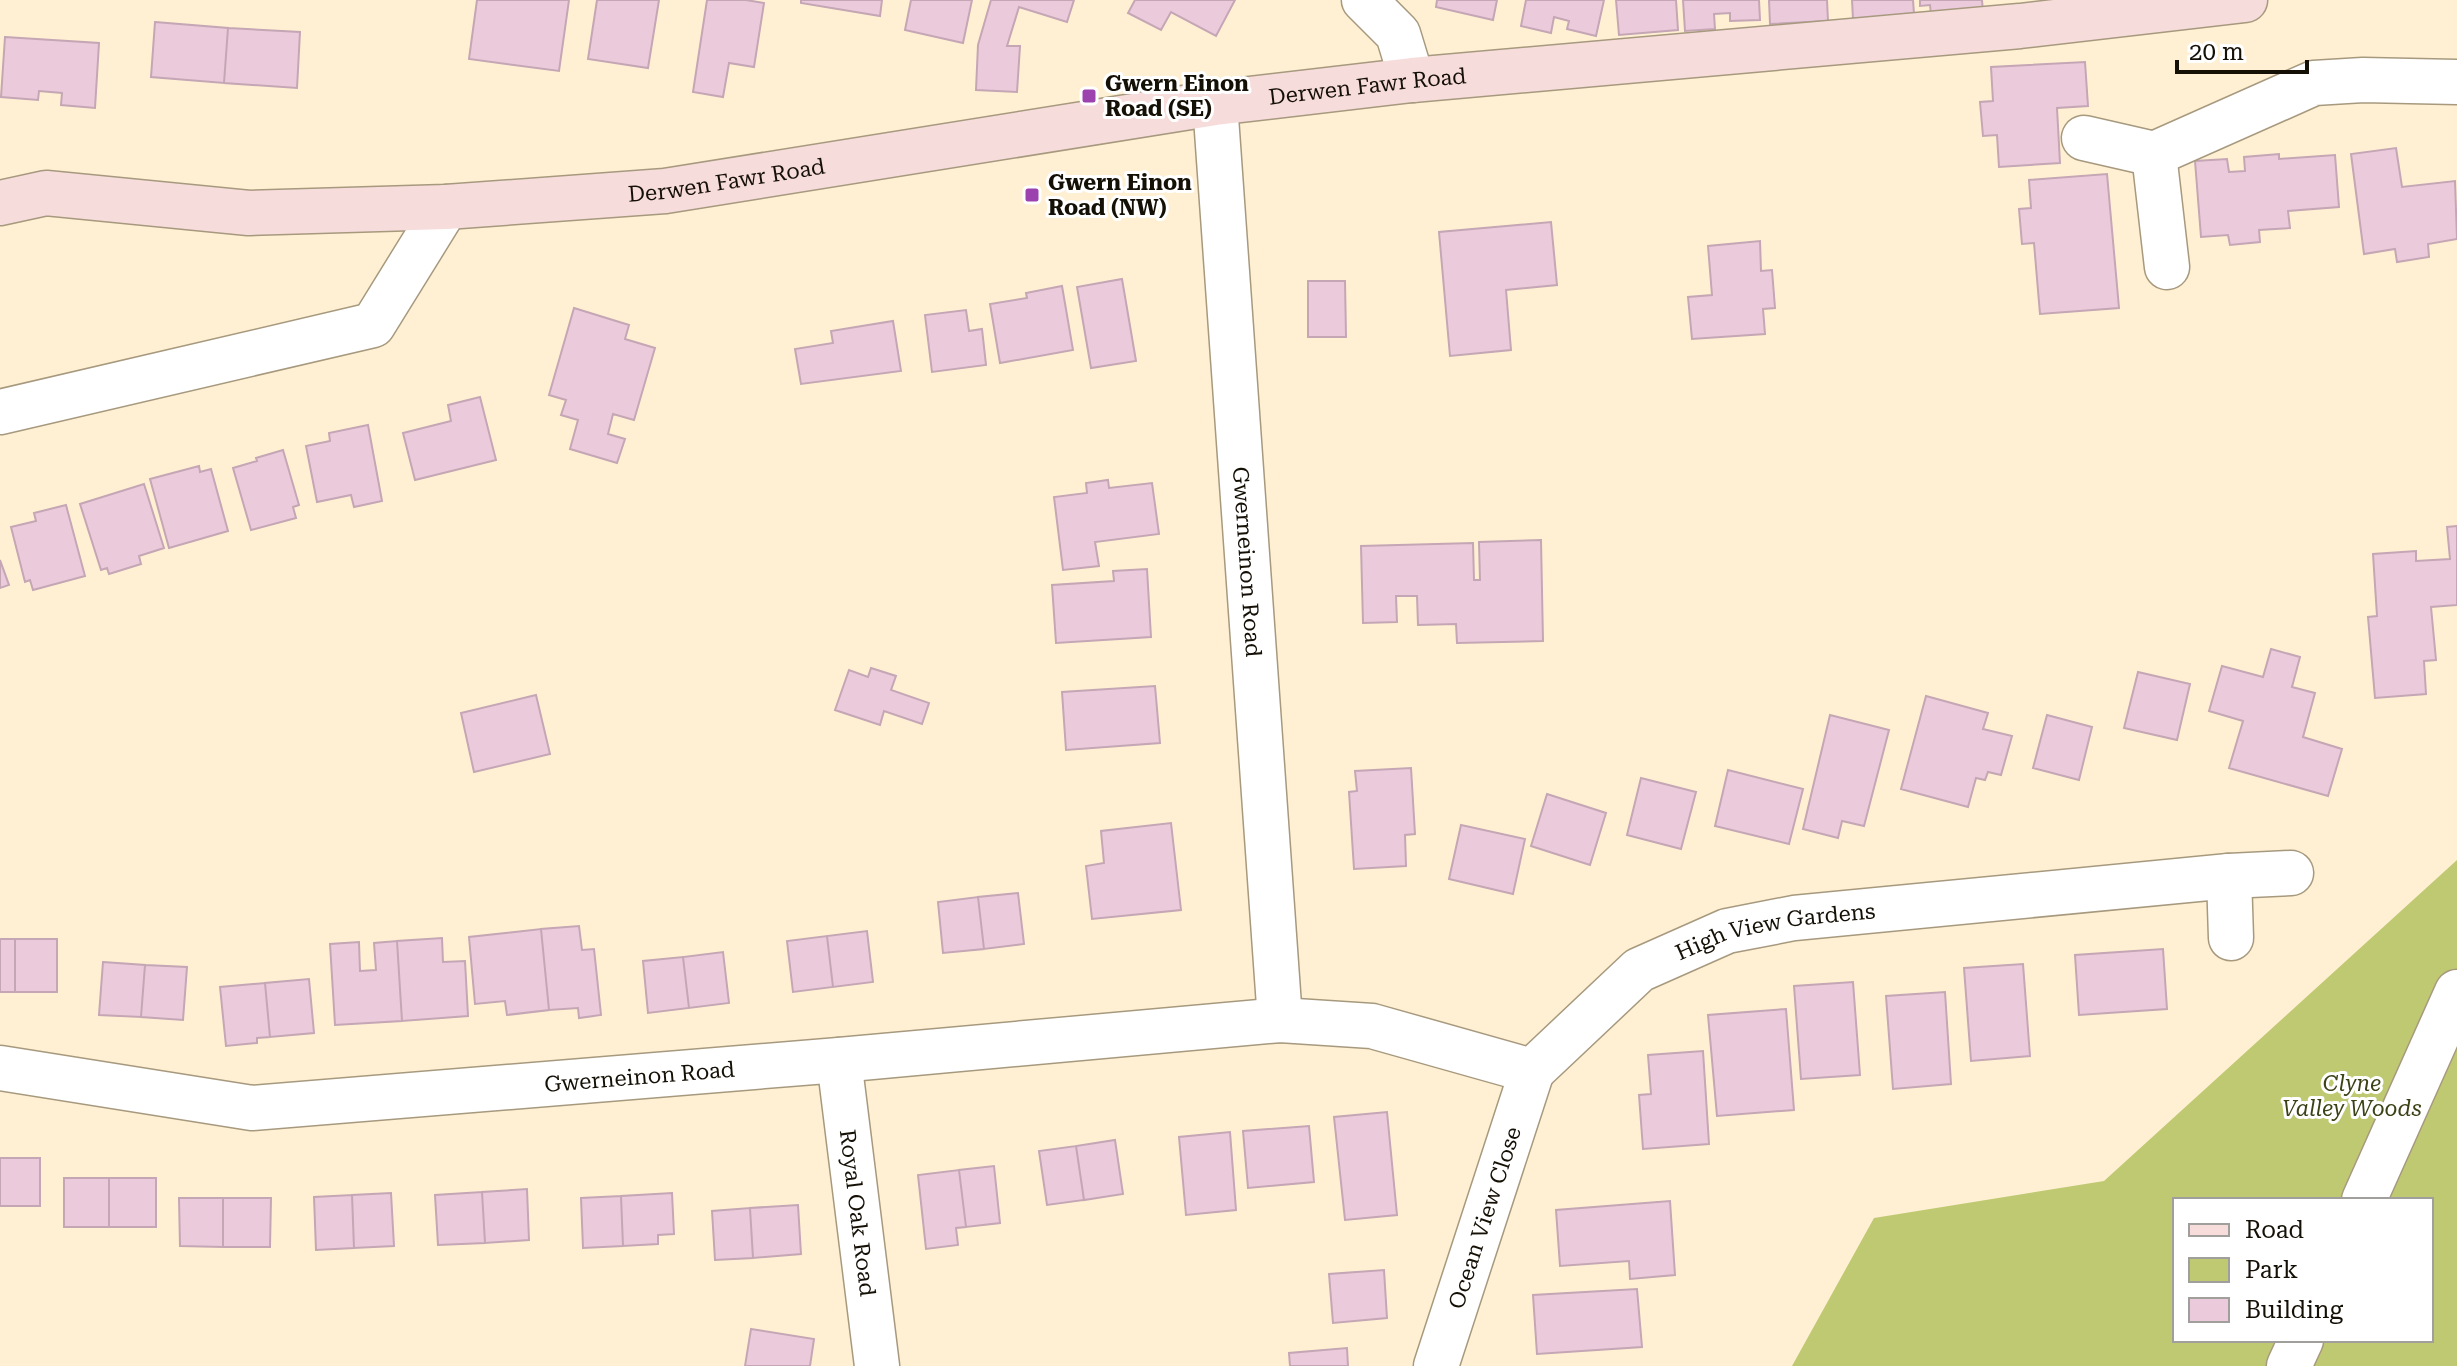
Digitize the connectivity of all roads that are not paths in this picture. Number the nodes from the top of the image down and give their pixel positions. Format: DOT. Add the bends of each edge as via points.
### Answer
graph roads {
  1 [pos="1364,0"];
  2 [pos="2245,0"];
  3 [pos="2019,13"];
  4 [pos="1412,80"];
  5 [pos="2457,82"];
  6 [pos="1215,103"];
  7 [pos="2084,138"];
  8 [pos="2154,154"];
  9 [pos="0,203"];
  10 [pos="446,207"];
  11 [pos="2167,267"];
  12 [pos="0,412"];
  13 [pos="2291,873"];
  14 [pos="2229,876"];
  15 [pos="2231,938"];
  16 [pos="2457,992"];
  17 [pos="1280,1020"];
  18 [pos="839,1060"];
  19 [pos="0,1068"];
  20 [pos="1532,1071"];
  21 [pos="2365,1198"];
  22 [pos="2300,1342"];
  23 [pos="877,1366"];
  24 [pos="1436,1366"];
  25 [pos="2289,1366"];
  1 -- 4 [label="street" via="1398,34"];
  2 -- 3 [label="main road, Derwen Fawr Road"];
  3 -- 4 [label="main road, Derwen Fawr Road"];
  4 -- 6 [label="main road, Derwen Fawr Road"];
  5 -- 8 [label="street" via="2314,83"];
  6 -- 10 [label="main road, Derwen Fawr Road" via="665,191"];
  6 -- 17 [label="street, Gwerneinon Road"];
  7 -- 8 [label="street"];
  8 -- 11 [label="street"];
  9 -- 10 [label="main road, Derwen Fawr Road" via="46,193 249,213"];
  10 -- 12 [label="street" via="373,325"];
  13 -- 14 [label="street, High View Gardens"];
  14 -- 15 [label="street"];
  14 -- 20 [label="street, High View Gardens" via="1794,918 1727,931 1639,970"];
  16 -- 21 [label="street"];
  17 -- 18 [label="street, Gwerneinon Road"];
  17 -- 20 [label="street, Gwerneinon Road" via="1372,1026"];
  18 -- 19 [label="street, Gwerneinon Road" via="252,1108"];
  18 -- 23 [label="street, Royal Oak Road"];
  20 -- 24 [label="street, Ocean View Close"];
  22 -- 25 [label="street"];
}
